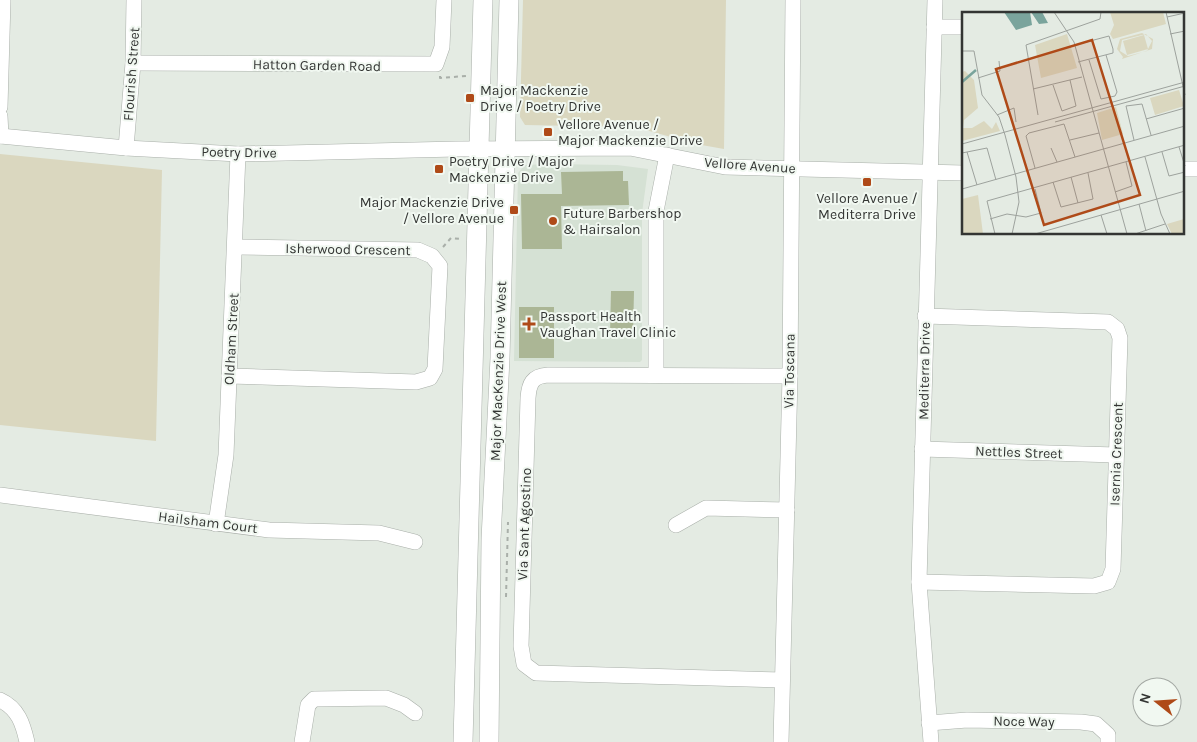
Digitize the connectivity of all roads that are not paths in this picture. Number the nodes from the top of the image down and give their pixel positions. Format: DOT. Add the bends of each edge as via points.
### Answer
graph roads {
  1 [pos="3,0"];
  2 [pos="134,0"];
  3 [pos="444,0"];
  4 [pos="483,0"];
  5 [pos="509,0"];
  6 [pos="793,0"];
  7 [pos="934,0"];
  8 [pos="934,27"];
  9 [pos="962,27"];
  10 [pos="133,63"];
  11 [pos="0,107"];
  12 [pos="0,116"];
  13 [pos="1,136"];
  14 [pos="126,148"];
  15 [pos="479,149"];
  16 [pos="505,149"];
  17 [pos="238,154"];
  18 [pos="667,155"];
  19 [pos="791,169"];
  20 [pos="1184,169"];
  21 [pos="1197,169"];
  22 [pos="931,172"];
  23 [pos="962,173"];
  24 [pos="236,247"];
  25 [pos="926,316"];
  26 [pos="230,376"];
  27 [pos="656,376"];
  28 [pos="790,376"];
  29 [pos="922,449"];
  30 [pos="1116,455"];
  31 [pos="0,495"];
  32 [pos="787,510"];
  33 [pos="216,524"];
  34 [pos="676,525"];
  35 [pos="415,542"];
  36 [pos="919,582"];
  37 [pos="782,680"];
  38 [pos="0,700"];
  39 [pos="415,713"];
  40 [pos="929,723"];
  41 [pos="27,742"];
  42 [pos="302,742"];
  43 [pos="463,742"];
  44 [pos="489,742"];
  45 [pos="781,742"];
  46 [pos="931,742"];
  47 [pos="1108,742"];
  1 -- 11 [label="street"];
  2 -- 10 [label="street, Flourish Street"];
  3 -- 10 [label="street, Hatton Garden Road" via="442,48 436,64"];
  4 -- 15 [label="main road, Major MacKenzie Drive West"];
  5 -- 16 [label="main road, Major MacKenzie Drive West"];
  6 -- 19 [label="street, Via Toscana"];
  7 -- 8 [label="street, Mediterra Drive"];
  8 -- 9 [label="street"];
  8 -- 22 [label="street, Mediterra Drive"];
  10 -- 14 [label="street, Flourish Street"];
  12 -- 13 [label="street"];
  13 -- 14 [label="street, Poetry Drive"];
  14 -- 17 [label="street, Poetry Drive"];
  15 -- 16 [label="street, Vellore Avenue"];
  15 -- 17 [label="street, Poetry Drive"];
  15 -- 43 [label="main road, Major MacKenzie Drive West"];
  16 -- 18 [label="street, Vellore Avenue" via="630,148"];
  16 -- 44 [label="main road, Major MacKenzie Drive West" via="500,358 491,539"];
  17 -- 24 [label="street, Oldham Street"];
  18 -- 19 [label="street, Vellore Avenue" via="725,167"];
  18 -- 27 [label="street" via="656,210"];
  19 -- 22 [label="street, Vellore Avenue"];
  19 -- 28 [label="street, Via Toscana"];
  20 -- 21 [label="street"];
  22 -- 23 [label="street, Vellore Avenue"];
  22 -- 25 [label="street, Mediterra Drive"];
  24 -- 26 [label="street, Oldham Street"];
  24 -- 26 [label="street, Isherwood Crescent" via="418,250 432,256 440,266 435,369 430,378 416,382"];
  25 -- 29 [label="street, Mediterra Drive"];
  25 -- 30 [label="street, Isernia Crescent" via="1102,321 1113,324 1120,338"];
  26 -- 33 [label="street, Oldham Street" via="226,455"];
  27 -- 28 [label="street, Via Sant Agostino"];
  27 -- 37 [label="street, Via Sant Agostino" via="536,376 532,381 528,398 521,627 524,664 529,670 544,674"];
  28 -- 32 [label="street, Via Toscana"];
  29 -- 30 [label="street, Nettles Street"];
  29 -- 36 [label="street, Mediterra Drive"];
  30 -- 36 [label="street, Isernia Crescent" via="1113,569 1108,582 1094,586"];
  31 -- 33 [label="street, Hailsham Court"];
  32 -- 34 [label="street" via="706,508"];
  32 -- 37 [label="street, Via Toscana"];
  33 -- 35 [label="street, Hailsham Court" via="269,530 379,532"];
  36 -- 40 [label="street, Mediterra Drive"];
  37 -- 45 [label="street, Via Toscana"];
  38 -- 41 [label="street" via="11,705 20,718"];
  39 -- 42 [label="street" via="386,698 314,699 308,705"];
  40 -- 46 [label="street, Mediterra Drive"];
  40 -- 47 [label="street, Noce Way" via="967,720 1089,723 1096,724 1108,735"];
}
